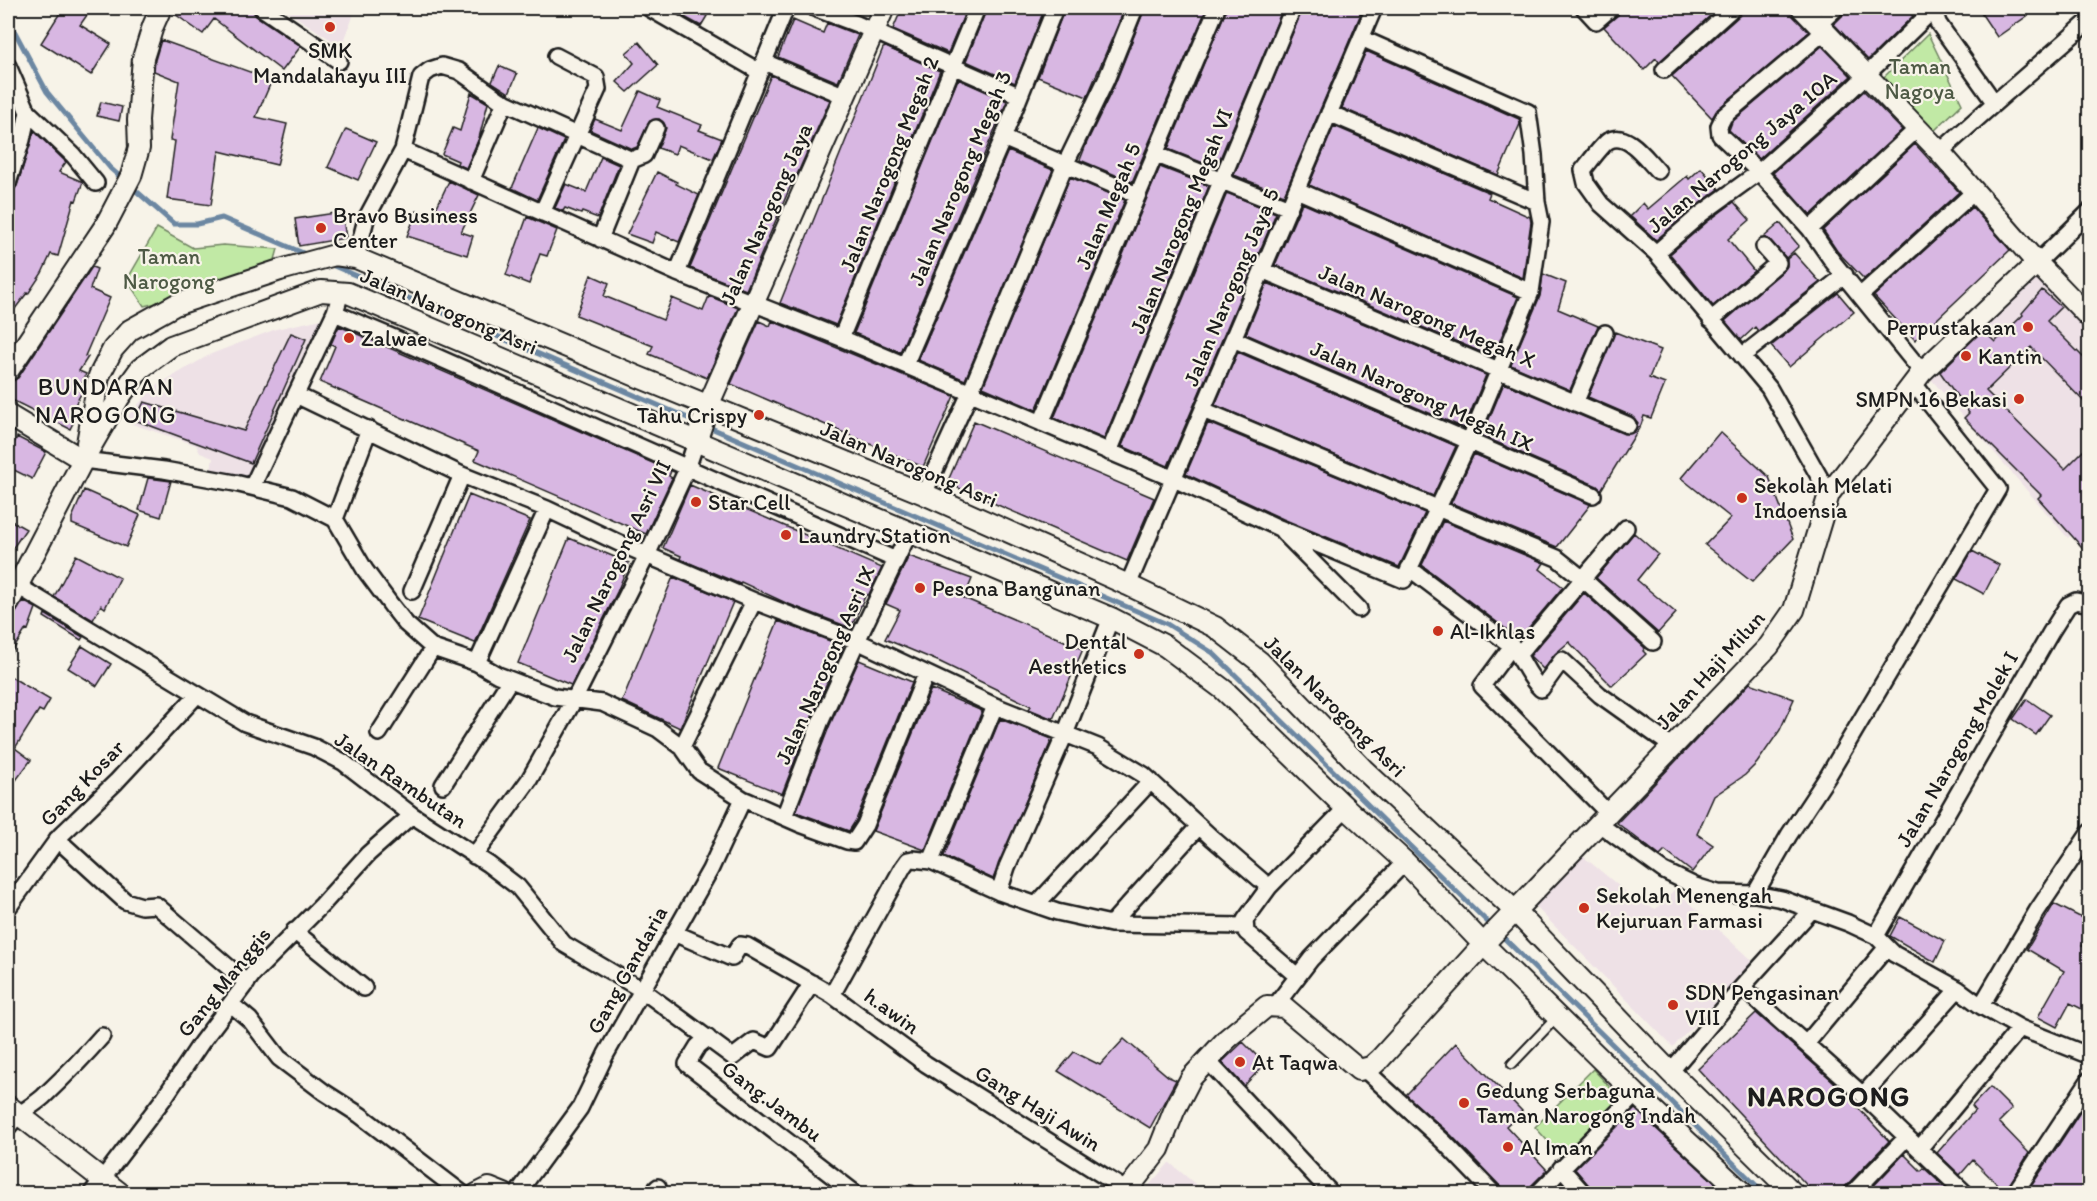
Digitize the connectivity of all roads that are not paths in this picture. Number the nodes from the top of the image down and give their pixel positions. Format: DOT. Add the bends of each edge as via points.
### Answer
graph roads {
  1 [pos="161,8"];
  2 [pos="262,8"];
  3 [pos="649,8"];
  4 [pos="786,8"];
  5 [pos="814,8"];
  6 [pos="884,8"];
  7 [pos="977,8"];
  8 [pos="1055,8"];
  9 [pos="1135,8"];
  10 [pos="1217,8"];
  11 [pos="1293,8"];
  12 [pos="1374,8"];
  13 [pos="1584,8"];
  14 [pos="1611,8"];
  15 [pos="1733,8"];
  16 [pos="1802,8"];
  17 [pos="1836,8"];
  18 [pos="1934,8"];
  19 [pos="2090,20"];
  20 [pos="1822,28"];
  21 [pos="873,32"];
  22 [pos="1361,38"];
  23 [pos="556,56"];
  24 [pos="339,62"];
  25 [pos="8,66"];
  26 [pos="954,66"];
  27 [pos="762,67"];
  28 [pos="1664,70"];
  29 [pos="1868,74"];
  30 [pos="1018,95"];
  31 [pos="845,96"];
  32 [pos="505,102"];
  33 [pos="1994,102"];
  34 [pos="28,112"];
  35 [pos="1329,113"];
  36 [pos="656,128"];
  37 [pos="1917,129"];
  38 [pos="577,135"];
  39 [pos="1003,138"];
  40 [pos="403,150"];
  41 [pos="1940,152"];
  42 [pos="1155,153"];
  43 [pos="632,160"];
  44 [pos="1065,165"];
  45 [pos="1658,171"];
  46 [pos="1759,172"];
  47 [pos="471,181"];
  48 [pos="1222,182"];
  49 [pos="8,183"];
  50 [pos="96,183"];
  51 [pos="1297,190"];
  52 [pos="1974,192"];
  53 [pos="1137,195"];
  54 [pos="1537,202"];
  55 [pos="1289,208"];
  56 [pos="2090,211"];
  57 [pos="542,213"];
  58 [pos="1810,229"];
  59 [pos="600,238"];
  60 [pos="1764,247"];
  61 [pos="1656,254"];
  62 [pos="356,258"];
  63 [pos="2037,263"];
  64 [pos="1262,270"];
  65 [pos="677,273"];
  66 [pos="1845,275"];
  67 [pos="341,292"];
  68 [pos="1531,292"];
  69 [pos="1861,295"];
  70 [pos="754,302"];
  71 [pos="335,312"];
  72 [pos="402,316"];
  73 [pos="2090,318"];
  74 [pos="1711,320"];
  75 [pos="1605,333"];
  76 [pos="394,338"];
  77 [pos="841,338"];
  78 [pos="1233,339"];
  79 [pos="1742,356"];
  80 [pos="905,365"];
  81 [pos="102,370"];
  82 [pos="8,371"];
  83 [pos="1499,371"];
  84 [pos="1918,378"];
  85 [pos="130,382"];
  86 [pos="970,393"];
  87 [pos="296,395"];
  88 [pos="1575,403"];
  89 [pos="1203,410"];
  90 [pos="8,415"];
  91 [pos="1041,423"];
  92 [pos="702,424"];
  93 [pos="1628,425"];
  94 [pos="369,429"];
  95 [pos="1468,442"];
  96 [pos="1109,452"];
  97 [pos="84,460"];
  98 [pos="687,469"];
  99 [pos="462,475"];
  100 [pos="1174,479"];
  101 [pos="252,488"];
  102 [pos="924,494"];
  103 [pos="1829,494"];
  104 [pos="1593,495"];
  105 [pos="1438,507"];
  106 [pos="547,509"];
  107 [pos="335,519"];
  108 [pos="1279,528"];
  109 [pos="1626,528"];
  110 [pos="909,533"];
  111 [pos="647,555"];
  112 [pos="896,560"];
  113 [pos="1409,568"];
  114 [pos="1582,578"];
  115 [pos="1128,585"];
  116 [pos="18,586"];
  117 [pos="412,591"];
  118 [pos="754,601"];
  119 [pos="8,604"];
  120 [pos="2090,604"];
  121 [pos="1359,609"];
  122 [pos="1111,618"];
  123 [pos="857,641"];
  124 [pos="1653,642"];
  125 [pos="433,648"];
  126 [pos="1515,650"];
  127 [pos="477,663"];
  128 [pos="926,674"];
  129 [pos="510,680"];
  130 [pos="197,695"];
  131 [pos="574,699"];
  132 [pos="995,706"];
  133 [pos="379,734"];
  134 [pos="1065,734"];
  135 [pos="682,747"];
  136 [pos="1673,747"];
  137 [pos="1151,782"];
  138 [pos="443,785"];
  139 [pos="743,799"];
  140 [pos="1346,808"];
  141 [pos="412,815"];
  142 [pos="784,817"];
  143 [pos="1604,819"];
  144 [pos="1199,826"];
  145 [pos="2090,832"];
  146 [pos="57,839"];
  147 [pos="474,856"];
  148 [pos="931,861"];
  149 [pos="1405,862"];
  150 [pos="1269,887"];
  151 [pos="999,892"];
  152 [pos="1755,894"];
  153 [pos="1036,905"];
  154 [pos="8,908"];
  155 [pos="1811,911"];
  156 [pos="1511,915"];
  157 [pos="1111,924"];
  158 [pos="1244,926"];
  159 [pos="294,932"];
  160 [pos="674,933"];
  161 [pos="1488,940"];
  162 [pos="1881,942"];
  163 [pos="1297,976"];
  164 [pos="247,983"];
  165 [pos="812,983"];
  166 [pos="1742,987"];
  167 [pos="364,988"];
  168 [pos="1958,989"];
  169 [pos="642,990"];
  170 [pos="832,995"];
  171 [pos="231,1004"];
  172 [pos="1275,1006"];
  173 [pos="1981,1006"];
  174 [pos="1557,1017"];
  175 [pos="2020,1028"];
  176 [pos="102,1036"];
  177 [pos="708,1038"];
  178 [pos="1806,1044"];
  179 [pos="2090,1056"];
  180 [pos="1207,1060"];
  181 [pos="926,1064"];
  182 [pos="1512,1064"];
  183 [pos="1364,1069"];
  184 [pos="1670,1072"];
  185 [pos="2090,1079"];
  186 [pos="1636,1094"];
  187 [pos="1863,1095"];
  188 [pos="11,1116"];
  189 [pos="1907,1137"];
  190 [pos="1919,1149"];
  191 [pos="1561,1168"];
  192 [pos="96,1186"];
  193 [pos="1125,1192"];
  194 [pos="121,1194"];
  195 [pos="463,1194"];
  196 [pos="477,1194"];
  197 [pos="504,1194"];
  198 [pos="517,1194"];
  199 [pos="856,1194"];
  200 [pos="1332,1194"];
  201 [pos="1494,1194"];
  202 [pos="1537,1194"];
  203 [pos="1584,1194"];
  204 [pos="1744,1194"];
  205 [pos="1794,1194"];
  206 [pos="1852,1194"];
  207 [pos="1966,1194"];
  208 [pos="2014,1194"];
  1 -- 82 [label="street" via="143,58 139,148 131,176 105,226"];
  2 -- 24 [label="street"];
  3 -- 27 [label="street"];
  4 -- 27 [label="street"];
  5 -- 21 [label="street"];
  6 -- 21 [label="street, Jalan Narogong Jaya"];
  7 -- 26 [label="street, Jalan Narogong Megah 2"];
  8 -- 30 [label="street, Jalan Narogong Megah 3"];
  9 -- 44 [label="street"];
  10 -- 42 [label="street, Jalan Megah 5"];
  11 -- 48 [label="street, Jalan Narogong Megah VI"];
  12 -- 22 [label="street, Jalan Narogong Jaya 5"];
  13 -- 14 [label="street" via="1596,21"];
  15 -- 28 [label="street"];
  16 -- 20 [label="street"];
  17 -- 20 [label="street"];
  18 -- 29 [label="street, Jalan Narogong Jaya 10A"];
  18 -- 33 [label="street" via="1938,23"];
  19 -- 33 [label="street"];
  20 -- 29 [label="street"];
  20 -- 46 [label="street" via="1724,116 1719,126 1720,135"];
  21 -- 26 [label="street"];
  21 -- 31 [label="street, Jalan Narogong Jaya"];
  22 -- 35 [label="street, Jalan Narogong Jaya 5"];
  22 -- 54 [label="street" via="1528,112"];
  23 -- 38 [label="street" via="596,77 598,89"];
  25 -- 34 [label="street"];
  26 -- 30 [label="street"];
  26 -- 77 [label="street, Jalan Narogong Megah 2"];
  27 -- 31 [label="street"];
  27 -- 65 [label="street"];
  29 -- 37 [label="street"];
  29 -- 46 [label="street, Jalan Narogong Jaya 10A"];
  30 -- 39 [label="street, Jalan Narogong Megah 3"];
  31 -- 70 [label="street, Jalan Narogong Jaya"];
  32 -- 38 [label="street"];
  32 -- 40 [label="street" via="459,71 442,66 430,70 421,77"];
  32 -- 47 [label="street"];
  33 -- 41 [label="street"];
  34 -- 49 [label="street"];
  34 -- 50 [label="street"];
  35 -- 51 [label="street, Jalan Narogong Jaya 5"];
  35 -- 54 [label="street"];
  36 -- 43 [label="street" via="644,155"];
  37 -- 41 [label="street"];
  37 -- 58 [label="street"];
  38 -- 43 [label="street"];
  38 -- 57 [label="street"];
  39 -- 44 [label="street"];
  39 -- 80 [label="street, Jalan Narogong Megah 3"];
  40 -- 47 [label="street"];
  40 -- 62 [label="street" via="366,219"];
  41 -- 52 [label="street"];
  42 -- 48 [label="street"];
  42 -- 53 [label="street, Jalan Megah 5"];
  43 -- 59 [label="street"];
  44 -- 53 [label="street"];
  44 -- 86 [label="street"];
  45 -- 61 [label="street" via="1629,141 1619,139 1609,141 1583,170 1586,183 1601,204"];
  46 -- 58 [label="street"];
  46 -- 61 [label="street, Jalan Narogong Jaya 10A" via="1701,214"];
  47 -- 57 [label="street"];
  48 -- 55 [label="street"];
  48 -- 96 [label="street, Jalan Narogong Megah VI"];
  51 -- 55 [label="street, Jalan Narogong Jaya 5"];
  51 -- 68 [label="street"];
  52 -- 63 [label="street"];
  52 -- 69 [label="street"];
  53 -- 91 [label="street, Jalan Megah 5"];
  54 -- 68 [label="street" via="1541,222"];
  55 -- 64 [label="street, Jalan Narogong Jaya 5"];
  56 -- 63 [label="street"];
  57 -- 59 [label="street"];
  58 -- 66 [label="street"];
  59 -- 65 [label="street"];
  60 -- 74 [label="street" via="1778,263"];
  61 -- 74 [label="street"];
  62 -- 81 [label="street, Jalan Narogong Asri" via="336,255 318,259 175,305 130,330 113,349"];
  62 -- 92 [label="street, Jalan Narogong Asri"];
  63 -- 73 [label="street"];
  63 -- 84 [label="street, Jalan Haji Milun"];
  64 -- 78 [label="street, Jalan Narogong Jaya 5"];
  64 -- 83 [label="street, Jalan Narogong Megah X"];
  65 -- 70 [label="street"];
  66 -- 69 [label="street"];
  66 -- 79 [label="street"];
  67 -- 71 [label="street"];
  67 -- 72 [label="street, Jalan Narogong Asri"];
  67 -- 85 [label="street, Jalan Narogong Asri" via="321,291 171,346 140,369"];
  68 -- 83 [label="street"];
  69 -- 84 [label="street"];
  70 -- 77 [label="street"];
  70 -- 92 [label="street, Jalan Narogong Jaya"];
  71 -- 76 [label="street"];
  71 -- 87 [label="street"];
  72 -- 76 [label="street"];
  72 -- 92 [label="street, Jalan Narogong Asri"];
  74 -- 79 [label="street"];
  75 -- 88 [label="street"];
  76 -- 98 [label="street"];
  77 -- 80 [label="street"];
  78 -- 89 [label="street, Jalan Narogong Jaya 5"];
  78 -- 95 [label="street, Jalan Narogong Megah IX"];
  79 -- 103 [label="street" via="1769,388"];
  80 -- 86 [label="street"];
  81 -- 85 [label="street"];
  81 -- 97 [label="street, Jalan Narogong Asri"];
  83 -- 88 [label="street, Jalan Narogong Megah X"];
  83 -- 95 [label="street"];
  84 -- 103 [label="street, Jalan Haji Milun"];
  84 -- 152 [label="street" via="1998,489"];
  85 -- 97 [label="street, Jalan Narogong Asri"];
  86 -- 91 [label="street"];
  86 -- 102 [label="street"];
  87 -- 94 [label="street"];
  87 -- 101 [label="street"];
  88 -- 93 [label="street, Jalan Narogong Megah X"];
  89 -- 100 [label="street, Jalan Narogong Jaya 5"];
  89 -- 105 [label="street"];
  90 -- 97 [label="street"];
  91 -- 96 [label="street"];
  92 -- 98 [label="street, Jalan Narogong Asri VII"];
  92 -- 102 [label="street, Jalan Narogong Asri"];
  92 -- 110 [label="street, Jalan Narogong Asri"];
  94 -- 99 [label="street"];
  94 -- 107 [label="street"];
  95 -- 104 [label="street, Jalan Narogong Megah IX"];
  95 -- 105 [label="street"];
  96 -- 100 [label="street"];
  97 -- 101 [label="street" via="164,470"];
  97 -- 116 [label="street"];
  98 -- 111 [label="street, Jalan Narogong Asri VII"];
  98 -- 112 [label="street"];
  99 -- 106 [label="street"];
  99 -- 117 [label="street"];
  100 -- 108 [label="street"];
  100 -- 115 [label="street, Jalan Narogong Jaya 5"];
  101 -- 107 [label="street" via="292,497"];
  102 -- 115 [label="street, Jalan Narogong Asri"];
  103 -- 136 [label="street, Jalan Haji Milun" via="1794,610 1762,654"];
  105 -- 113 [label="street"];
  105 -- 114 [label="street" via="1548,554"];
  106 -- 111 [label="street"];
  106 -- 127 [label="street"];
  107 -- 125 [label="street" via="364,570 406,624"];
  108 -- 113 [label="street" via="1404,580"];
  108 -- 121 [label="street"];
  109 -- 114 [label="street"];
  110 -- 112 [label="street, Jalan Narogong Asri IX"];
  110 -- 122 [label="street, Jalan Narogong Asri"];
  111 -- 118 [label="street"];
  111 -- 131 [label="street, Jalan Narogong Asri VII"];
  112 -- 123 [label="street, Jalan Narogong Asri IX"];
  113 -- 126 [label="street"];
  114 -- 124 [label="street"];
  114 -- 126 [label="street"];
  115 -- 156 [label="street, Jalan Narogong Asri" via="1215,627 1260,662"];
  116 -- 119 [label="street"];
  116 -- 130 [label="street, Jalan Rambutan"];
  118 -- 123 [label="street"];
  118 -- 135 [label="street"];
  120 -- 162 [label="street, Jalan Narogong Molek I" via="2076,601 2068,605 2051,632"];
  122 -- 134 [label="street"];
  122 -- 140 [label="street, Jalan Narogong Asri" via="1166,646 1224,690"];
  123 -- 128 [label="street"];
  123 -- 142 [label="street, Jalan Narogong Asri IX"];
  125 -- 127 [label="street"];
  125 -- 133 [label="street"];
  126 -- 136 [label="street" via="1532,681 1541,689 1562,660 1600,695"];
  126 -- 143 [label="street" via="1482,686"];
  127 -- 129 [label="street"];
  128 -- 132 [label="street"];
  128 -- 142 [label="street" via="858,838 847,841"];
  129 -- 131 [label="street" via="555,697"];
  129 -- 138 [label="street"];
  130 -- 141 [label="street, Jalan Rambutan" via="244,723 314,747 343,762"];
  130 -- 146 [label="street, Gang Kosar"];
  131 -- 135 [label="street" via="602,704 658,729"];
  131 -- 147 [label="street, Jalan Narogong Asri VII" via="529,780"];
  132 -- 134 [label="street"];
  132 -- 148 [label="street"];
  134 -- 137 [label="street" via="1098,747"];
  134 -- 151 [label="street" via="1006,867"];
  135 -- 139 [label="street" via="699,771"];
  136 -- 143 [label="street, Jalan Haji Milun"];
  137 -- 144 [label="street"];
  137 -- 153 [label="street"];
  139 -- 142 [label="street"];
  139 -- 160 [label="street, Gang Gandaria" via="710,870"];
  140 -- 149 [label="street, Jalan Narogong Asri"];
  140 -- 150 [label="street"];
  141 -- 147 [label="street, Jalan Rambutan"];
  141 -- 159 [label="street, Gang Manggis" via="368,854"];
  143 -- 152 [label="street" via="1664,871 1718,893"];
  143 -- 156 [label="street, Jalan Haji Milun"];
  144 -- 150 [label="street"];
  144 -- 157 [label="street"];
  145 -- 173 [label="street"];
  146 -- 154 [label="street, Gang Kosar"];
  146 -- 164 [label="street" via="125,901 156,905"];
  147 -- 169 [label="street, Jalan Rambutan" via="519,887 564,944"];
  148 -- 151 [label="street"];
  148 -- 170 [label="street" via="908,860"];
  149 -- 161 [label="street, Jalan Narogong Asri"];
  149 -- 163 [label="street"];
  150 -- 158 [label="street"];
  151 -- 153 [label="street"];
  152 -- 155 [label="street" via="1782,899"];
  153 -- 157 [label="street"];
  155 -- 162 [label="street" via="1848,923"];
  155 -- 166 [label="street"];
  156 -- 161 [label="street, Jalan Haji Milun"];
  156 -- 184 [label="street, Jalan Narogong Asri"];
  157 -- 158 [label="street"];
  158 -- 163 [label="street"];
  159 -- 164 [label="street, Gang Manggis"];
  159 -- 167 [label="street"];
  160 -- 165 [label="street, h.awin" via="732,958 740,945 747,946"];
  160 -- 169 [label="street, Gang Gandaria"];
  161 -- 174 [label="street, Jalan Narogong Asri"];
  161 -- 183 [label="street, Jalan Haji Milun" via="1380,1059"];
  162 -- 168 [label="street" via="1921,970"];
  162 -- 178 [label="street"];
  163 -- 172 [label="street"];
  164 -- 171 [label="street, Gang Manggis"];
  165 -- 170 [label="street, h.awin"];
  165 -- 177 [label="street, Jalan Rambutan" via="770,1048 754,1041 733,1057"];
  166 -- 178 [label="street"];
  166 -- 184 [label="street"];
  168 -- 173 [label="street"];
  168 -- 187 [label="street"];
  169 -- 177 [label="street, Jalan Rambutan"];
  169 -- 198 [label="street, Gang Gandaria" via="580,1108"];
  170 -- 181 [label="street, h.awin"];
  171 -- 192 [label="street, Gang Manggis"];
  171 -- 195 [label="street" via="250,1020 279,1058"];
  172 -- 180 [label="street" via="1266,1006"];
  172 -- 183 [label="street" via="1284,1007 1354,1067"];
  173 -- 175 [label="street"];
  174 -- 182 [label="lane"];
  174 -- 186 [label="street, Jalan Narogong Asri"];
  175 -- 179 [label="street"];
  175 -- 190 [label="street"];
  176 -- 188 [label="street" via="79,1064 40,1099"];
  177 -- 199 [label="street, Gang.Jambu" via="687,1064"];
  178 -- 187 [label="street"];
  180 -- 193 [label="street" via="1191,1078 1159,1149"];
  180 -- 200 [label="street"];
  181 -- 193 [label="street, Gang Haji Awin"];
  183 -- 201 [label="street"];
  184 -- 205 [label="street, Jalan Narogong Asri"];
  185 -- 208 [label="street"];
  186 -- 191 [label="street"];
  186 -- 204 [label="street, Jalan Narogong Asri"];
  187 -- 189 [label="street"];
  188 -- 192 [label="street"];
  189 -- 190 [label="street"];
  189 -- 206 [label="street"];
  190 -- 207 [label="street"];
  191 -- 202 [label="street"];
  191 -- 203 [label="street"];
  192 -- 194 [label="street"];
  196 -- 197 [label="street" via="489,1188"];
}
